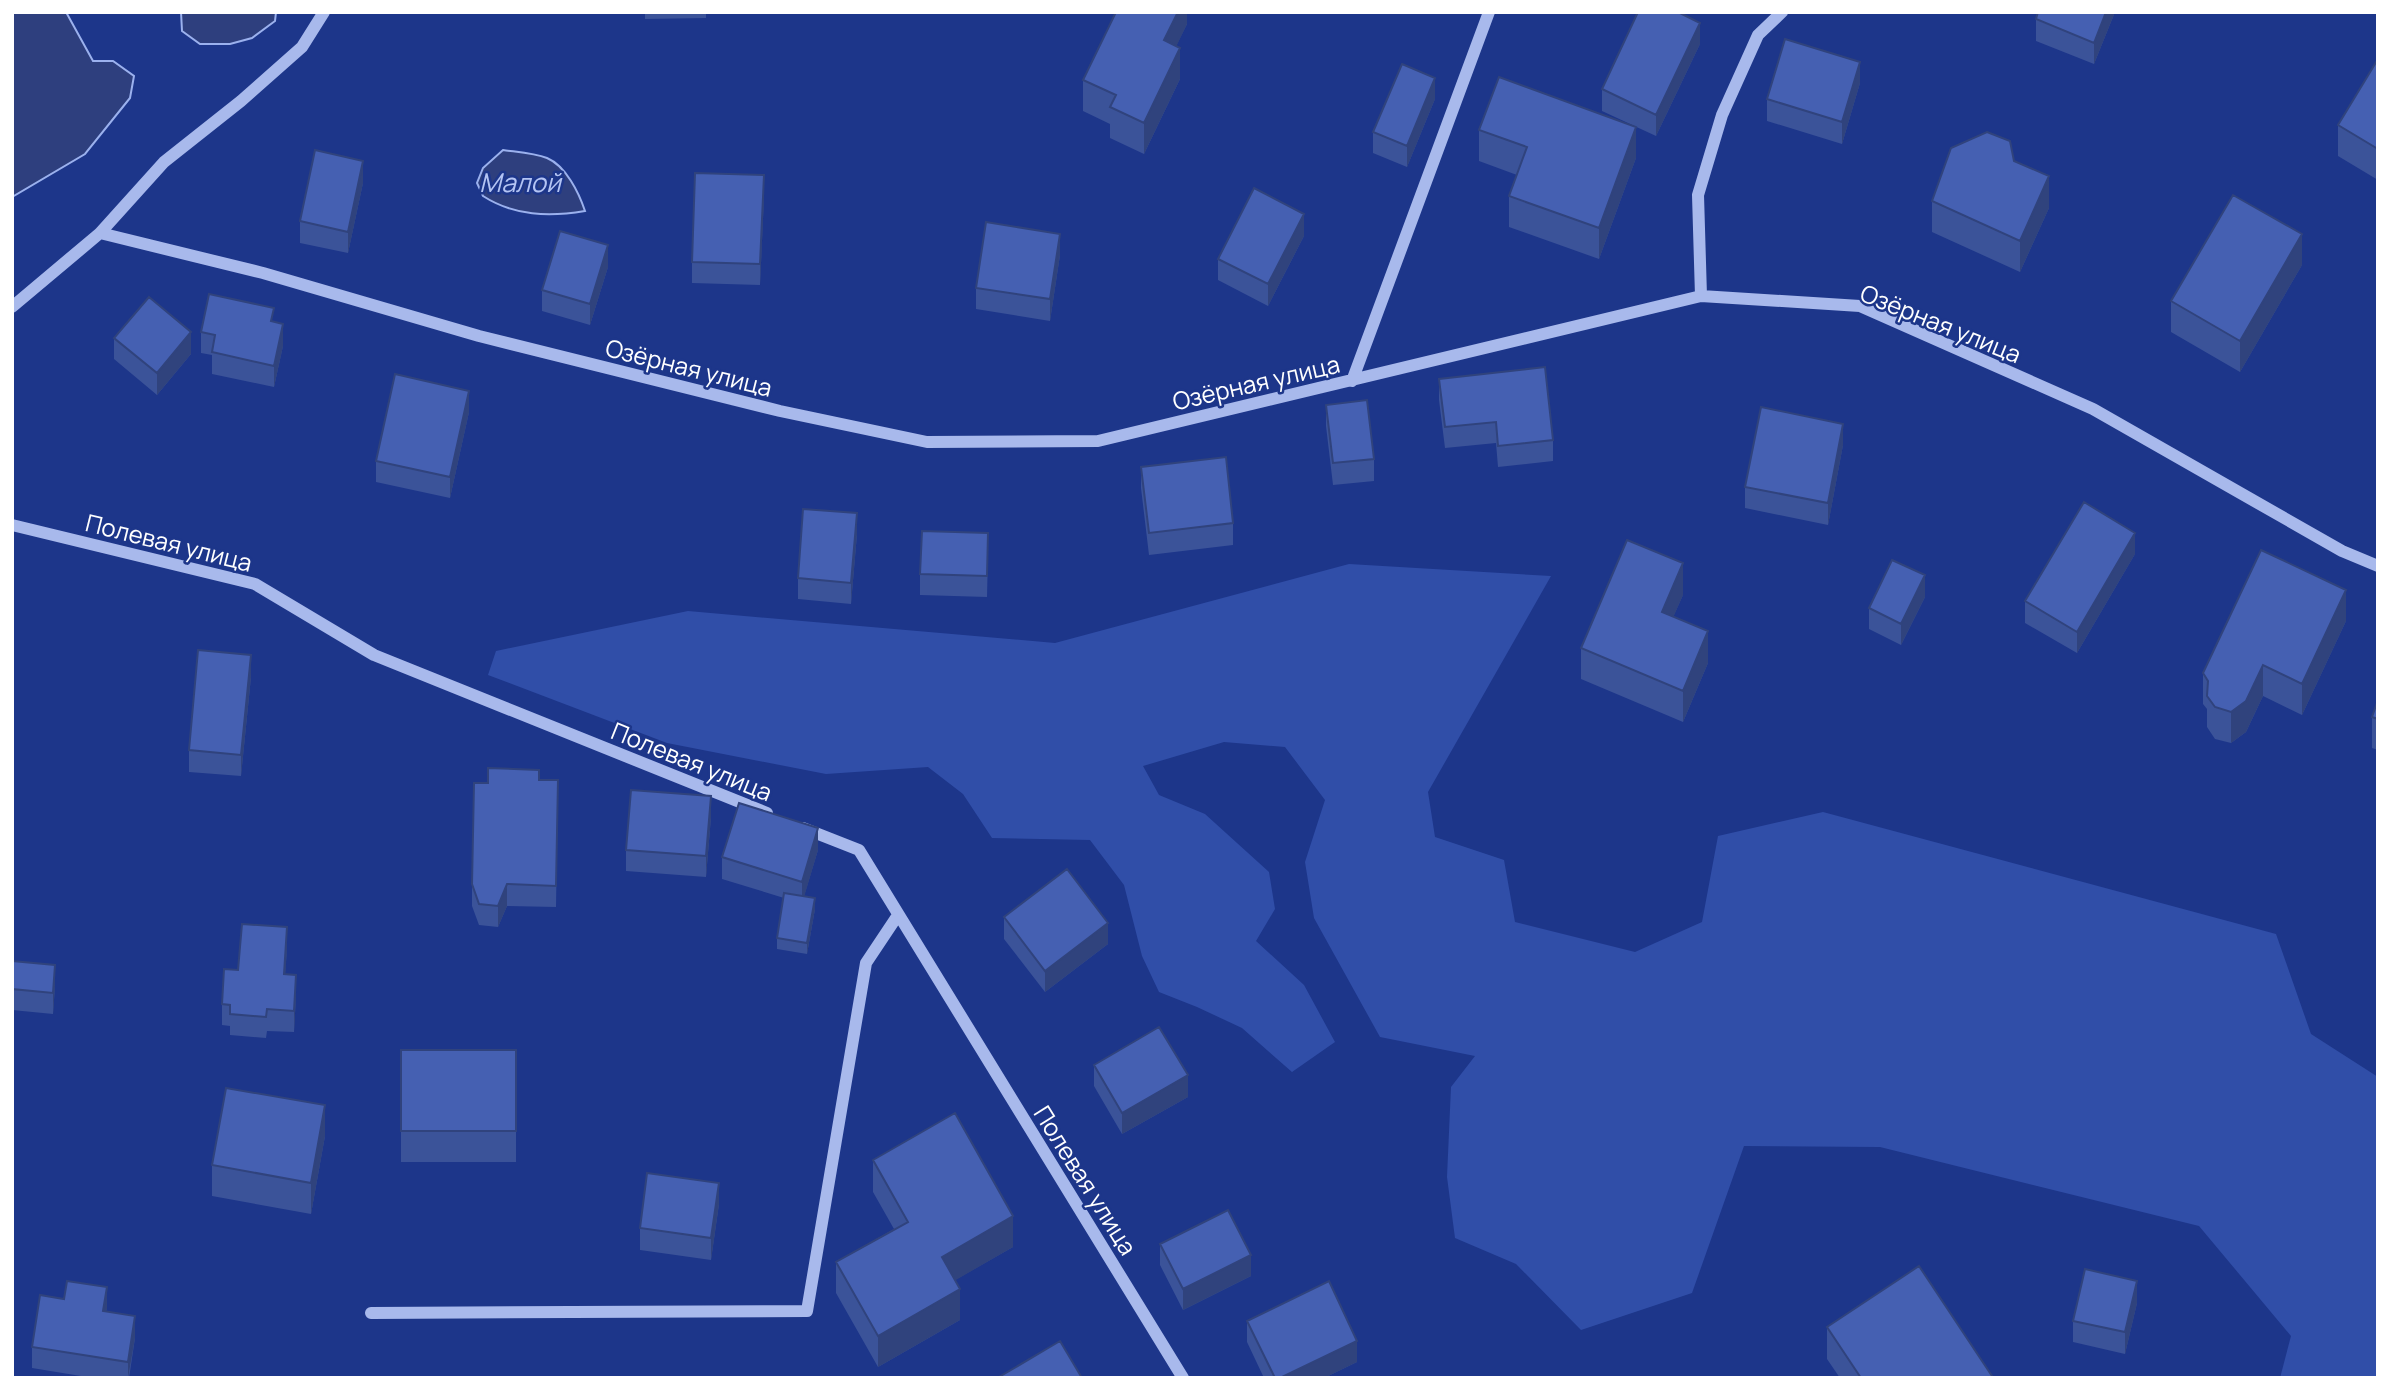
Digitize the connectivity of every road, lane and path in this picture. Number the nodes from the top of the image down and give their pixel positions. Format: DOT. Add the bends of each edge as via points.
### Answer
graph roads {
  1 [pos="324,12"];
  2 [pos="1489,12"];
  3 [pos="1782,12"];
  4 [pos="100,233"];
  5 [pos="1701,296"];
  6 [pos="12,307"];
  7 [pos="1352,380"];
  8 [pos="12,525"];
  9 [pos="2378,566"];
  10 [pos="782,820"];
  11 [pos="795,825"];
  12 [pos="898,915"];
  13 [pos="371,1313"];
  14 [pos="1183,1378"];
  1 -- 4 [label="street" via="302,47 164,162"];
  2 -- 7 [label="street"];
  3 -- 5 [label="street" via="1758,35 1722,115 1698,195"];
  4 -- 6 [label="street"];
  4 -- 7 [label="street, Озёрная улица" via="263,273 518,346 927,442 1098,441"];
  5 -- 7 [label="street, Озёрная улица"];
  5 -- 9 [label="street, Озёрная улица" via="1860,306 2093,410 2342,551"];
  8 -- 10 [label="street, Полевая улица" via="255,584 374,655"];
  11 -- 12 [label="street, Полевая улица" via="859,850"];
  12 -- 13 [label="street" via="866,963 807,1311"];
  12 -- 14 [label="street, Полевая улица"];
}
